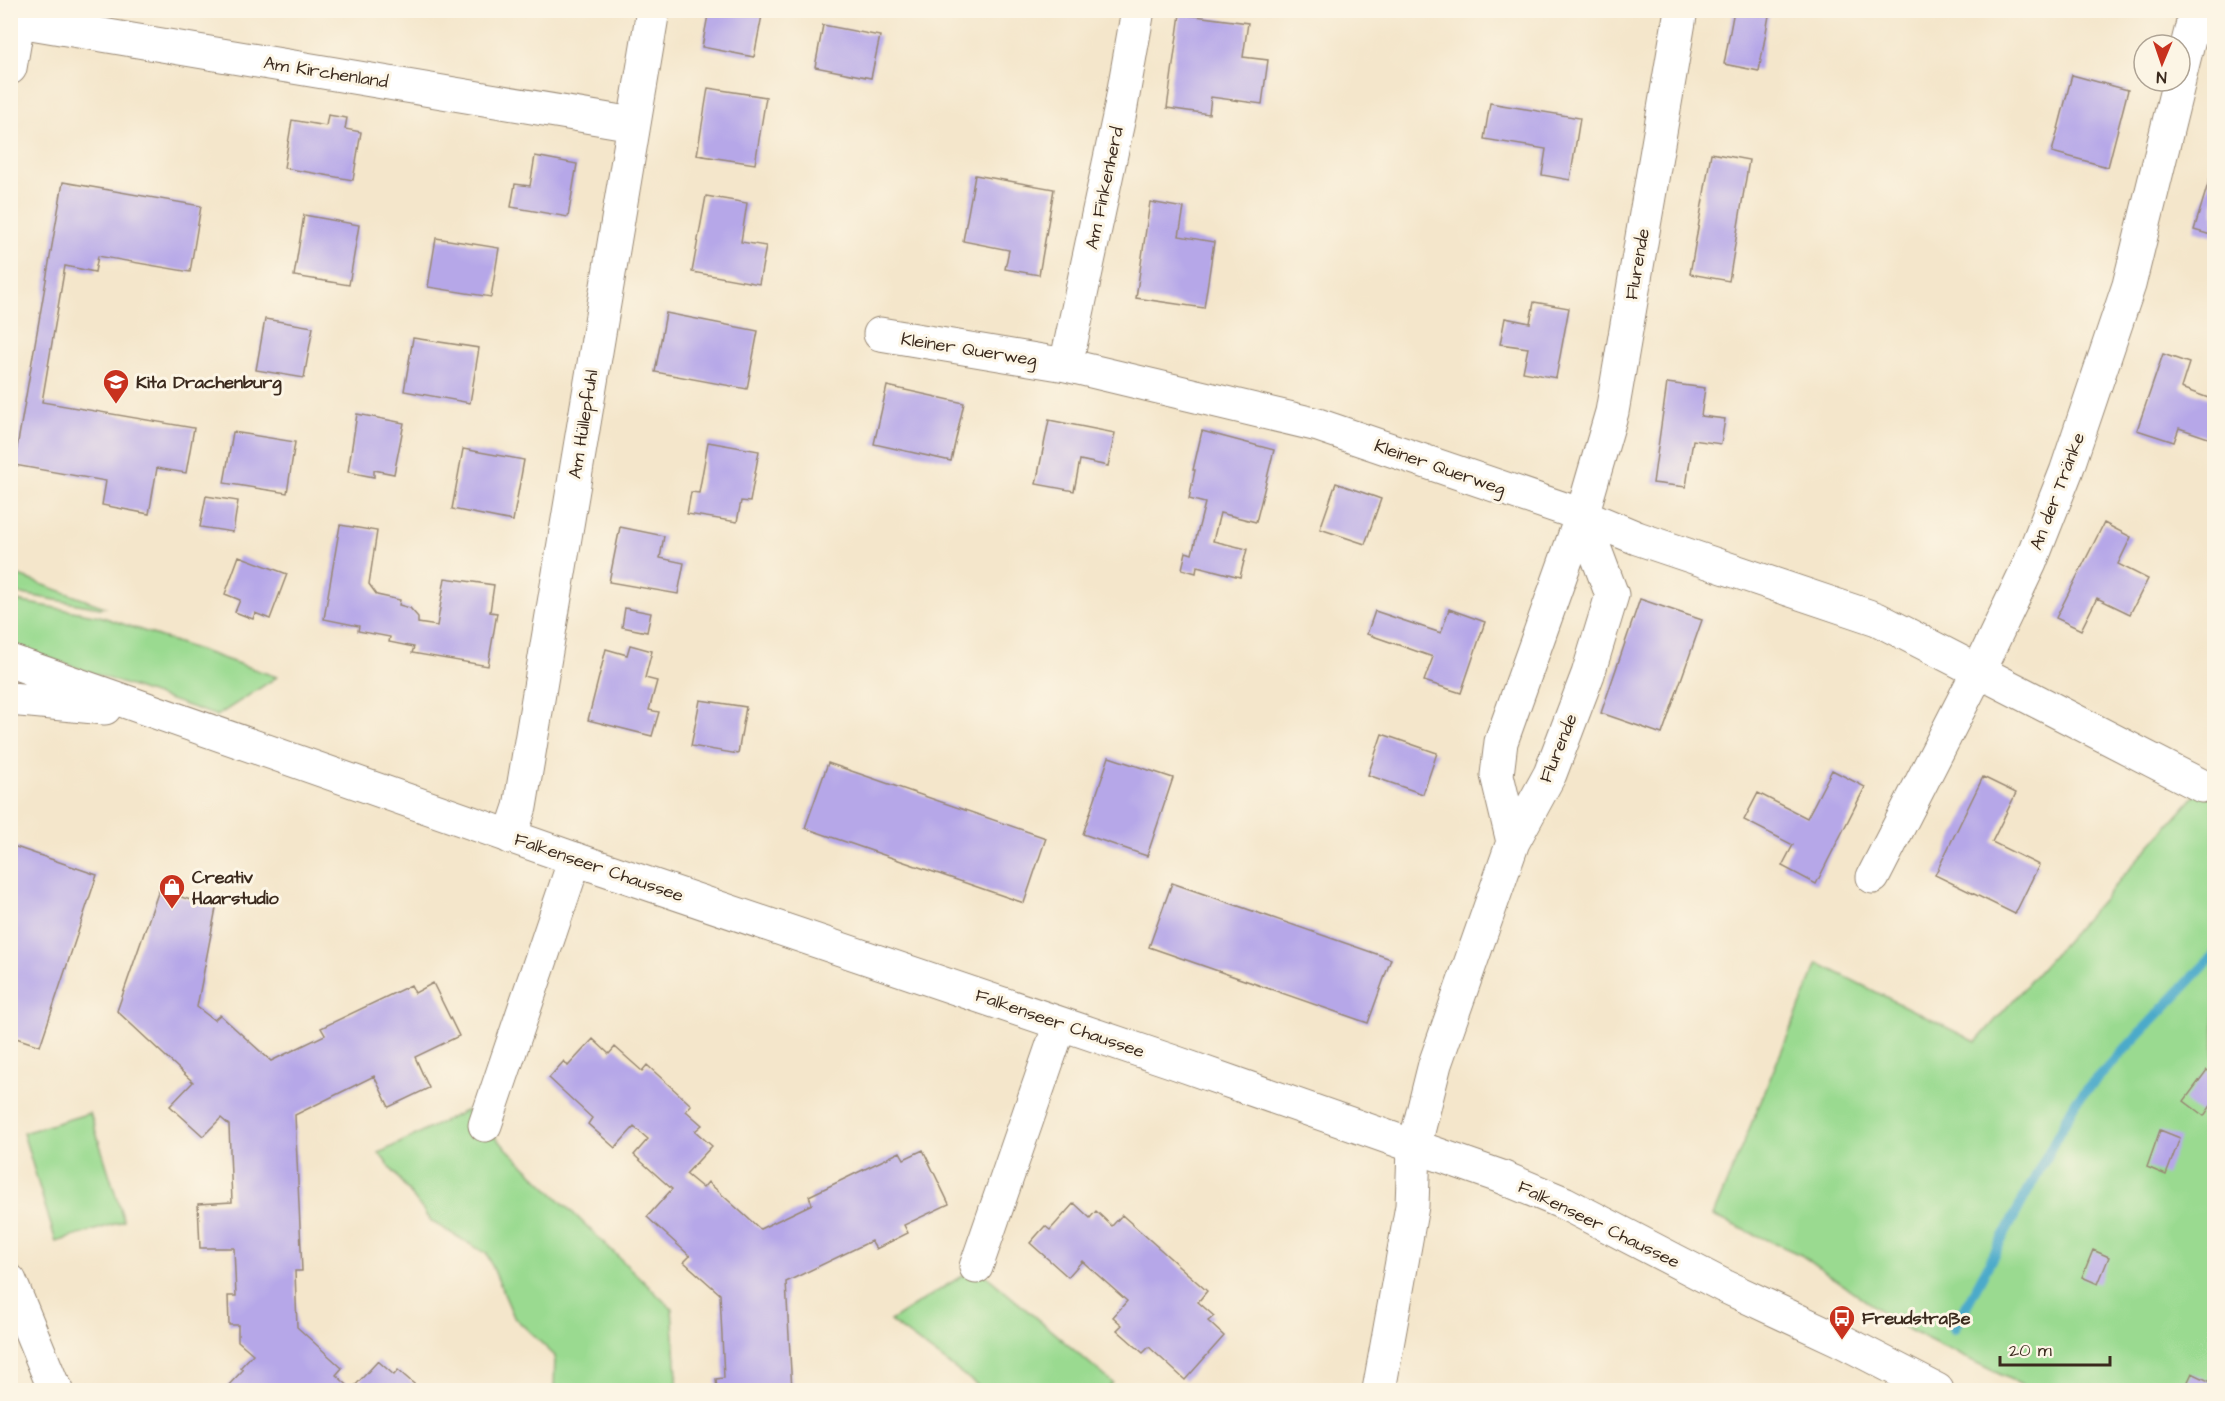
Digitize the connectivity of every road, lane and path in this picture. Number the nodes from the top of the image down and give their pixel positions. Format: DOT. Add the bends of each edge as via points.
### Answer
graph roads {
  1 [pos="653,10"];
  2 [pos="1138,10"];
  3 [pos="1682,10"];
  4 [pos="2196,10"];
  5 [pos="20,16"];
  6 [pos="2190,33"];
  7 [pos="10,68"];
  8 [pos="2176,93"];
  9 [pos="633,124"];
  10 [pos="880,334"];
  11 [pos="1066,365"];
  12 [pos="1582,515"];
  13 [pos="10,662"];
  14 [pos="1978,670"];
  15 [pos="10,699"];
  16 [pos="158,714"];
  17 [pos="2202,786"];
  18 [pos="510,837"];
  19 [pos="1514,842"];
  20 [pos="575,860"];
  21 [pos="1873,877"];
  22 [pos="1059,1024"];
  23 [pos="485,1125"];
  24 [pos="1414,1148"];
  25 [pos="976,1267"];
  26 [pos="10,1281"];
  27 [pos="57,1390"];
  28 [pos="1379,1390"];
  29 [pos="1937,1390"];
  1 -- 9 [label="street, Am Hüllepfuhl"];
  2 -- 11 [label="street, Am Finkenherd"];
  3 -- 12 [label="street, Flurende" via="1612,412"];
  4 -- 6 [label="street"];
  5 -- 7 [label="street"];
  5 -- 9 [label="street, Am Kirchenland"];
  8 -- 14 [label="street, An der Tränke" via="2129,285 2066,472 2030,563"];
  9 -- 18 [label="street, Am Hüllepfuhl" via="520,807"];
  10 -- 11 [label="street, Kleiner Querweg"];
  11 -- 12 [label="street, Kleiner Querweg" via="1318,425"];
  12 -- 14 [label="street, Kleiner Querweg" via="1637,538 1877,619"];
  12 -- 19 [label="street, Flurende" via="1501,742 1497,775"];
  12 -- 19 [label="street, Flurende" via="1612,594 1588,674 1550,774"];
  13 -- 16 [label="street, Falkenseer Chaussee"];
  14 -- 17 [label="street, Kleiner Querweg"];
  14 -- 21 [label="street, An der Tränke"];
  15 -- 16 [label="street, Falkenseer Chaussee"];
  16 -- 18 [label="street, Falkenseer Chaussee"];
  18 -- 20 [label="street, Falkenseer Chaussee"];
  19 -- 24 [label="street, Flurende" via="1435,1064"];
  20 -- 22 [label="street, Falkenseer Chaussee"];
  20 -- 23 [label="street"];
  22 -- 24 [label="street, Falkenseer Chaussee" via="1172,1060"];
  22 -- 25 [label="street"];
  24 -- 28 [label="street" via="1412,1206"];
  24 -- 29 [label="street, Falkenseer Chaussee" via="1564,1203"];
  26 -- 27 [label="street"];
}
